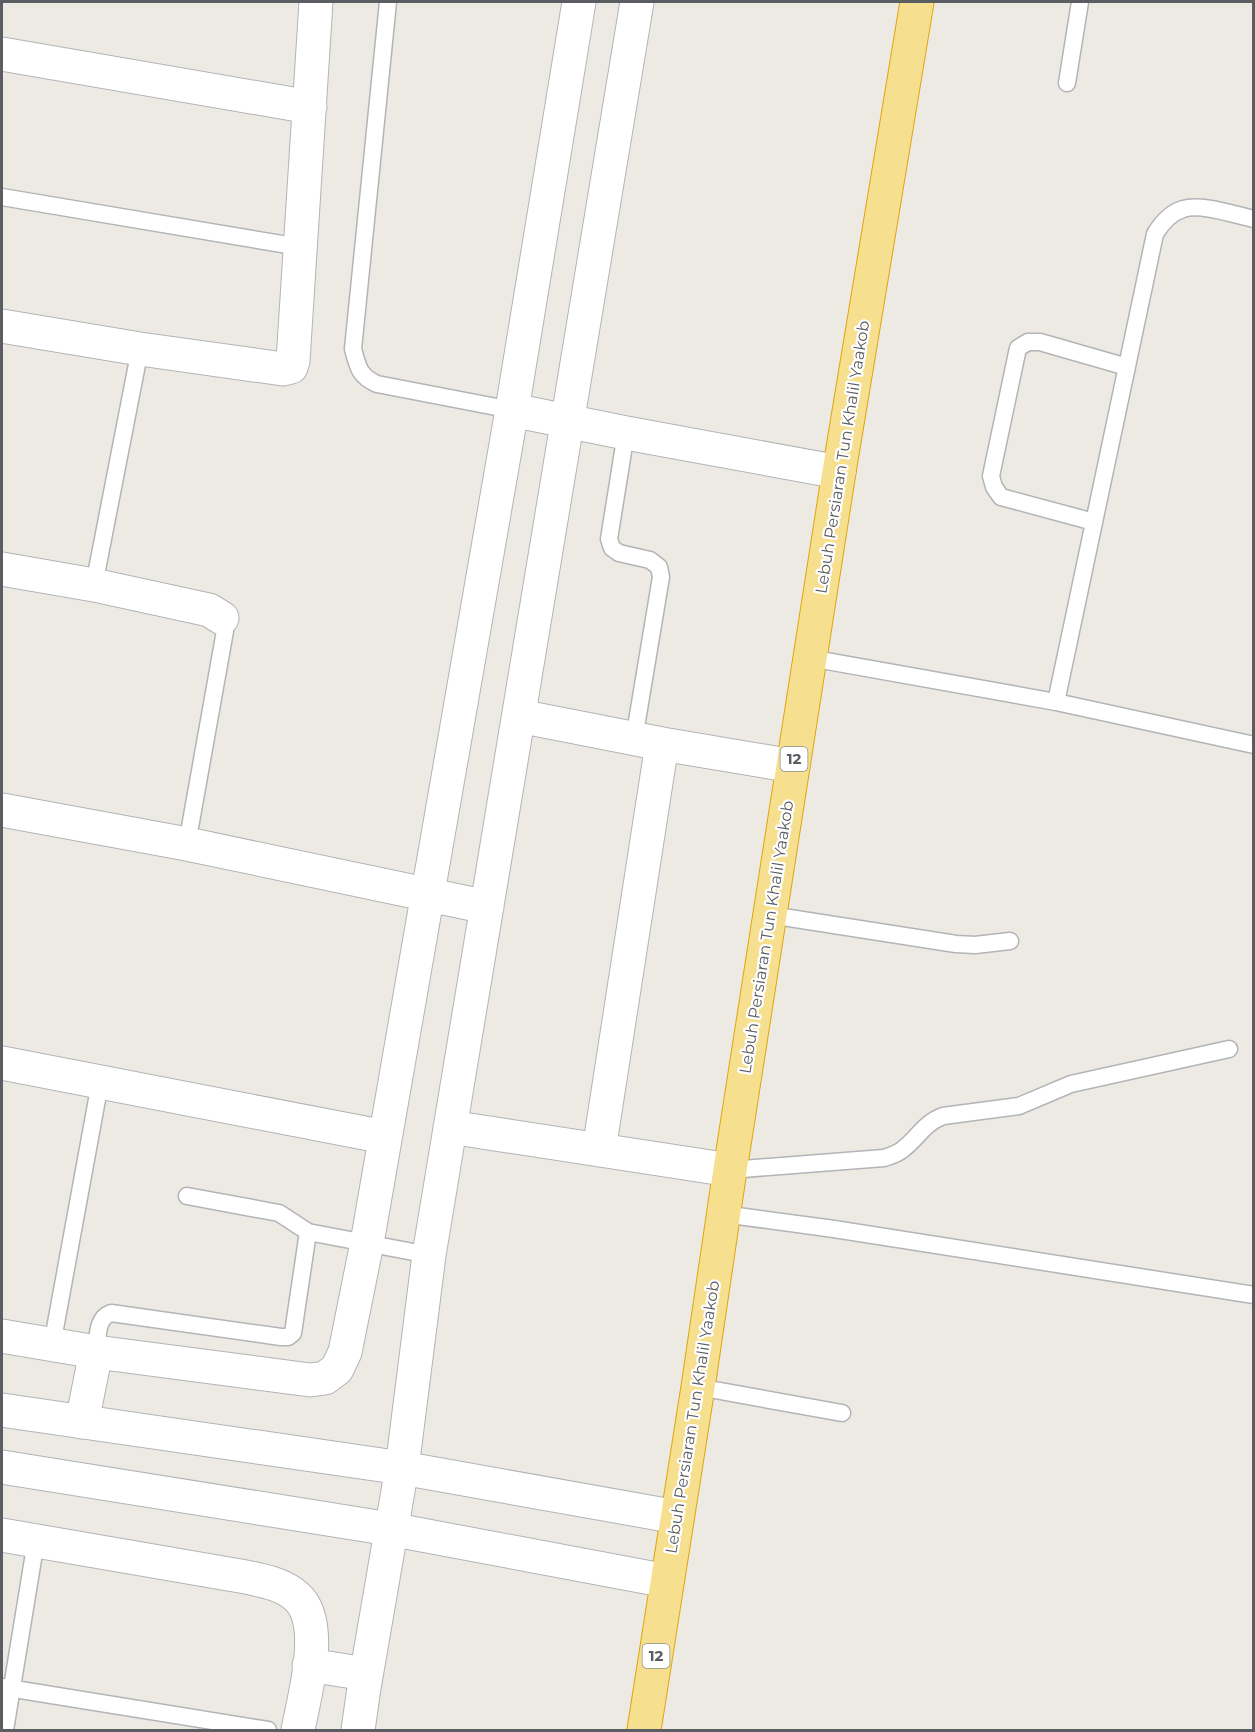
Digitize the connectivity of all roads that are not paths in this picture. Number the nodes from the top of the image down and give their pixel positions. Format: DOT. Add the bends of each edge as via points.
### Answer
graph roads {
  1 [pos="316,2"];
  2 [pos="388,2"];
  3 [pos="579,2"];
  4 [pos="637,2"];
  5 [pos="917,2"];
  6 [pos="1080,2"];
  7 [pos="2,54"];
  8 [pos="1067,83"];
  9 [pos="310,107"];
  10 [pos="2,197"];
  11 [pos="1254,219"];
  12 [pos="300,247"];
  13 [pos="2,326"];
  14 [pos="140,349"];
  15 [pos="1127,367"];
  16 [pos="512,410"];
  17 [pos="567,421"];
  18 [pos="626,433"];
  19 [pos="839,472"];
  20 [pos="1094,522"];
  21 [pos="2,569"];
  22 [pos="94,585"];
  23 [pos="222,618"];
  24 [pos="810,658"];
  25 [pos="1056,702"];
  26 [pos="519,716"];
  27 [pos="648,741"];
  28 [pos="1254,745"];
  29 [pos="793,766"];
  30 [pos="2,810"];
  31 [pos="187,844"];
  32 [pos="428,894"];
  33 [pos="487,907"];
  34 [pos="770,915"];
  35 [pos="1010,940"];
  36 [pos="1229,1049"];
  37 [pos="2,1064"];
  38 [pos="100,1083"];
  39 [pos="450,1128"];
  40 [pos="385,1137"];
  41 [pos="599,1150"];
  42 [pos="730,1170"];
  43 [pos="187,1196"];
  44 [pos="723,1214"];
  45 [pos="308,1232"];
  46 [pos="367,1243"];
  47 [pos="429,1255"];
  48 [pos="1254,1295"];
  49 [pos="2,1336"];
  50 [pos="52,1345"];
  51 [pos="96,1352"];
  52 [pos="698,1387"];
  53 [pos="2,1410"];
  54 [pos="842,1413"];
  55 [pos="82,1422"];
  56 [pos="2,1467"];
  57 [pos="402,1468"];
  58 [pos="677,1518"];
  59 [pos="390,1529"];
  60 [pos="2,1535"];
  61 [pos="36,1541"];
  62 [pos="667,1581"];
  63 [pos="309,1665"];
  64 [pos="366,1674"];
  65 [pos="7,1688"];
  66 [pos="5,1731"];
  67 [pos="268,1731"];
  68 [pos="298,1731"];
  69 [pos="358,1731"];
  70 [pos="644,1731"];
  1 -- 9 [label="street"];
  2 -- 16 [label="lane" via="353,349 357,367 365,379 377,384"];
  3 -- 16 [label="street"];
  4 -- 17 [label="street"];
  5 -- 19 [label="highway, Lebuh Persiaran Tun Khalil Yaakob / 12"];
  6 -- 8 [label="lane"];
  7 -- 9 [label="street"];
  9 -- 12 [label="street"];
  10 -- 12 [label="lane"];
  11 -- 15 [label="lane" via="1203,208 1183,209 1161,225 1155,234"];
  12 -- 14 [label="street" via="291,367"];
  13 -- 14 [label="street"];
  14 -- 22 [label="lane"];
  15 -- 20 [label="lane"];
  15 -- 20 [label="lane" via="1040,342 1028,342 1018,348 991,476 994,488 1001,498"];
  16 -- 17 [label="street"];
  16 -- 32 [label="street"];
  17 -- 18 [label="street"];
  17 -- 26 [label="street"];
  18 -- 19 [label="street"];
  18 -- 27 [label="lane" via="609,539 619,553 650,560 659,567 661,578"];
  19 -- 24 [label="highway, Lebuh Persiaran Tun Khalil Yaakob / 12"];
  20 -- 25 [label="lane"];
  21 -- 22 [label="street"];
  22 -- 23 [label="street" via="209,610"];
  23 -- 31 [label="lane" via="225,631"];
  24 -- 25 [label="lane"];
  24 -- 29 [label="highway, Lebuh Persiaran Tun Khalil Yaakob / 12"];
  25 -- 28 [label="lane"];
  26 -- 27 [label="street"];
  26 -- 33 [label="street"];
  27 -- 29 [label="street"];
  27 -- 41 [label="street"];
  29 -- 34 [label="highway, Lebuh Persiaran Tun Khalil Yaakob / 12"];
  30 -- 31 [label="street"];
  31 -- 32 [label="street"];
  32 -- 33 [label="street"];
  32 -- 40 [label="street"];
  33 -- 39 [label="street"];
  34 -- 35 [label="lane" via="956,944"];
  34 -- 42 [label="highway, Lebuh Persiaran Tun Khalil Yaakob / 12"];
  36 -- 42 [label="lane" via="1071,1084 1019,1106 933,1119 901,1152 884,1158"];
  37 -- 38 [label="street"];
  38 -- 40 [label="street"];
  38 -- 50 [label="lane"];
  39 -- 41 [label="street"];
  39 -- 47 [label="street"];
  40 -- 46 [label="street"];
  41 -- 42 [label="street"];
  42 -- 44 [label="highway, Lebuh Persiaran Tun Khalil Yaakob / 12"];
  43 -- 45 [label="lane" via="279,1213"];
  44 -- 48 [label="lane"];
  44 -- 52 [label="highway, Lebuh Persiaran Tun Khalil Yaakob / 12"];
  45 -- 46 [label="lane"];
  45 -- 51 [label="lane" via="293,1333 288,1337 111,1312 101,1320"];
  46 -- 47 [label="lane"];
  46 -- 51 [label="street" via="345,1352 337,1369 325,1378 310,1380"];
  47 -- 57 [label="street"];
  49 -- 50 [label="street"];
  50 -- 51 [label="street"];
  51 -- 55 [label="street"];
  52 -- 54 [label="lane"];
  52 -- 58 [label="highway, Lebuh Persiaran Tun Khalil Yaakob / 12"];
  53 -- 55 [label="street"];
  55 -- 57 [label="street"];
  56 -- 59 [label="street"];
  57 -- 58 [label="street"];
  57 -- 59 [label="street"];
  58 -- 62 [label="highway, Lebuh Persiaran Tun Khalil Yaakob / 12"];
  59 -- 62 [label="street"];
  59 -- 64 [label="street"];
  60 -- 61 [label="street"];
  61 -- 63 [label="street" via="279,1585 298,1597 307,1611 312,1646"];
  61 -- 65 [label="lane"];
  62 -- 70 [label="highway, Lebuh Persiaran Tun Khalil Yaakob / 12"];
  63 -- 64 [label="street"];
  63 -- 68 [label="street"];
  64 -- 69 [label="street"];
  65 -- 66 [label="lane"];
  65 -- 67 [label="lane"];
}
